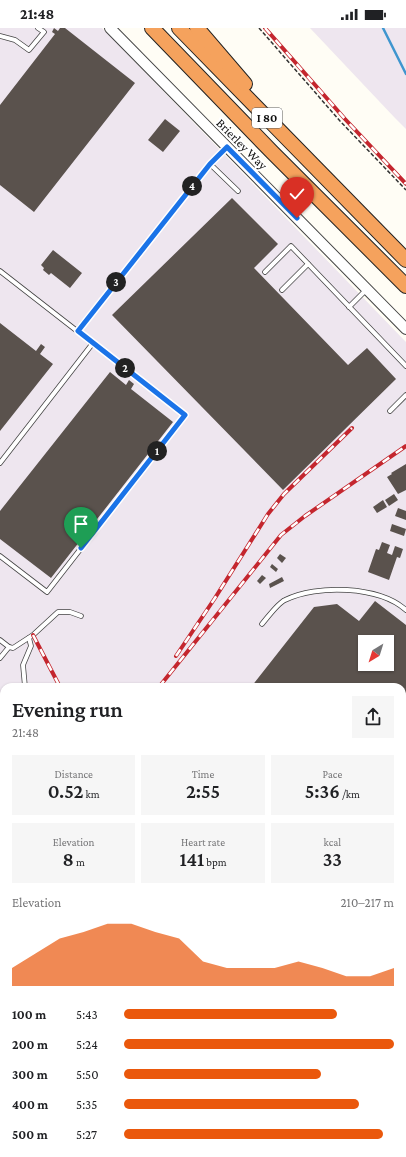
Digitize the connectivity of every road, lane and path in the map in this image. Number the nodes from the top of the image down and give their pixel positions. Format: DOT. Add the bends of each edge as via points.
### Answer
graph roads {
  1 [pos="38,28"];
  2 [pos="110,28"];
  3 [pos="146,28"];
  4 [pos="152,28"];
  5 [pos="180,28"];
  6 [pos="197,28"];
  7 [pos="258,28"];
  8 [pos="0,36"];
  9 [pos="186,64"];
  10 [pos="227,147"];
  11 [pos="210,164"];
  12 [pos="406,190"];
  13 [pos="238,192"];
  14 [pos="355,209"];
  15 [pos="406,260"];
  16 [pos="308,264"];
  17 [pos="0,271"];
  18 [pos="265,272"];
  19 [pos="404,285"];
  20 [pos="367,289"];
  21 [pos="282,290"];
  22 [pos="349,307"];
  23 [pos="406,329"];
  24 [pos="78,331"];
  25 [pos="93,343"];
  26 [pos="406,366"];
  27 [pos="406,396"];
  28 [pos="390,411"];
  29 [pos="0,463"];
  30 [pos="0,556"];
  31 [pos="406,610"];
  32 [pos="81,616"];
  33 [pos="262,624"];
  34 [pos="29,638"];
  35 [pos="0,640"];
  36 [pos="9,647"];
  37 [pos="0,658"];
  38 [pos="25,683"];
  1 -- 8 [label="lane" via="44,32 29,50 16,40"];
  2 -- 10 [label="street, Brierley Way"];
  3 -- 9 [label="highway"];
  4 -- 9 [label="highway, I 80"];
  5 -- 14 [label="highway, I 80"];
  6 -- 14 [label="highway" via="250,90 337,180"];
  7 -- 12 [label="path" via="340,121"];
  9 -- 19 [label="highway, I 80"];
  10 -- 11 [label="lane"];
  10 -- 20 [label="street, Brierley Way"];
  11 -- 13 [label="lane"];
  11 -- 24 [label="lane"];
  14 -- 15 [label="highway, I 80"];
  16 -- 18 [label="lane" via="291,246"];
  16 -- 21 [label="lane"];
  16 -- 22 [label="lane"];
  17 -- 24 [label="lane"];
  20 -- 22 [label="lane"];
  20 -- 23 [label="street, Brierley Way"];
  22 -- 26 [label="lane"];
  24 -- 25 [label="lane"];
  25 -- 29 [label="lane"];
  25 -- 30 [label="lane" via="185,415 47,592"];
  27 -- 28 [label="lane"];
  31 -- 33 [label="lane" via="398,602 360,590 315,590 284,600"];
  32 -- 34 [label="lane" via="70,612 58,612"];
  34 -- 36 [label="lane" via="13,648"];
  34 -- 38 [label="lane" via="31,646 23,665"];
  35 -- 36 [label="lane"];
  36 -- 37 [label="lane"];
}
